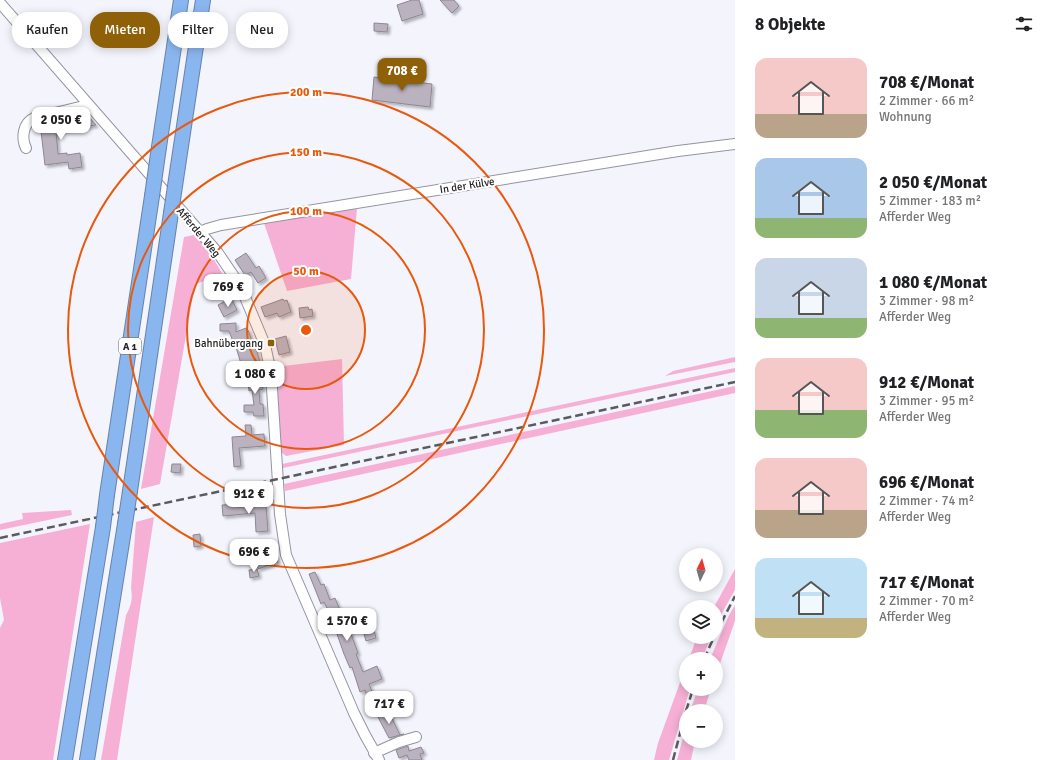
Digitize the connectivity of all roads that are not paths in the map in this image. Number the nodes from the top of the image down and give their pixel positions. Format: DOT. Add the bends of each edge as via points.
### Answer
graph roads {
  1 [pos="181,0"];
  2 [pos="203,0"];
  3 [pos="0,3"];
  4 [pos="88,105"];
  5 [pos="735,144"];
  6 [pos="26,148"];
  7 [pos="200,232"];
  8 [pos="416,737"];
  9 [pos="377,757"];
  10 [pos="65,760"];
  11 [pos="87,760"];
  1 -- 10 [label="highway, A 1, bridge" via="103,527"];
  2 -- 11 [label="highway, A 1, bridge"];
  3 -- 4 [label="street, Afferder Weg"];
  4 -- 6 [label="street" via="29,120 24,131 23,142"];
  4 -- 7 [label="street, Afferder Weg"];
  5 -- 7 [label="street, In der Külve" via="222,225"];
  7 -- 9 [label="street, Afferder Weg" via="235,278 263,339 271,374 279,507 286,555 354,713"];
  8 -- 9 [label="street" via="399,742"];
}
